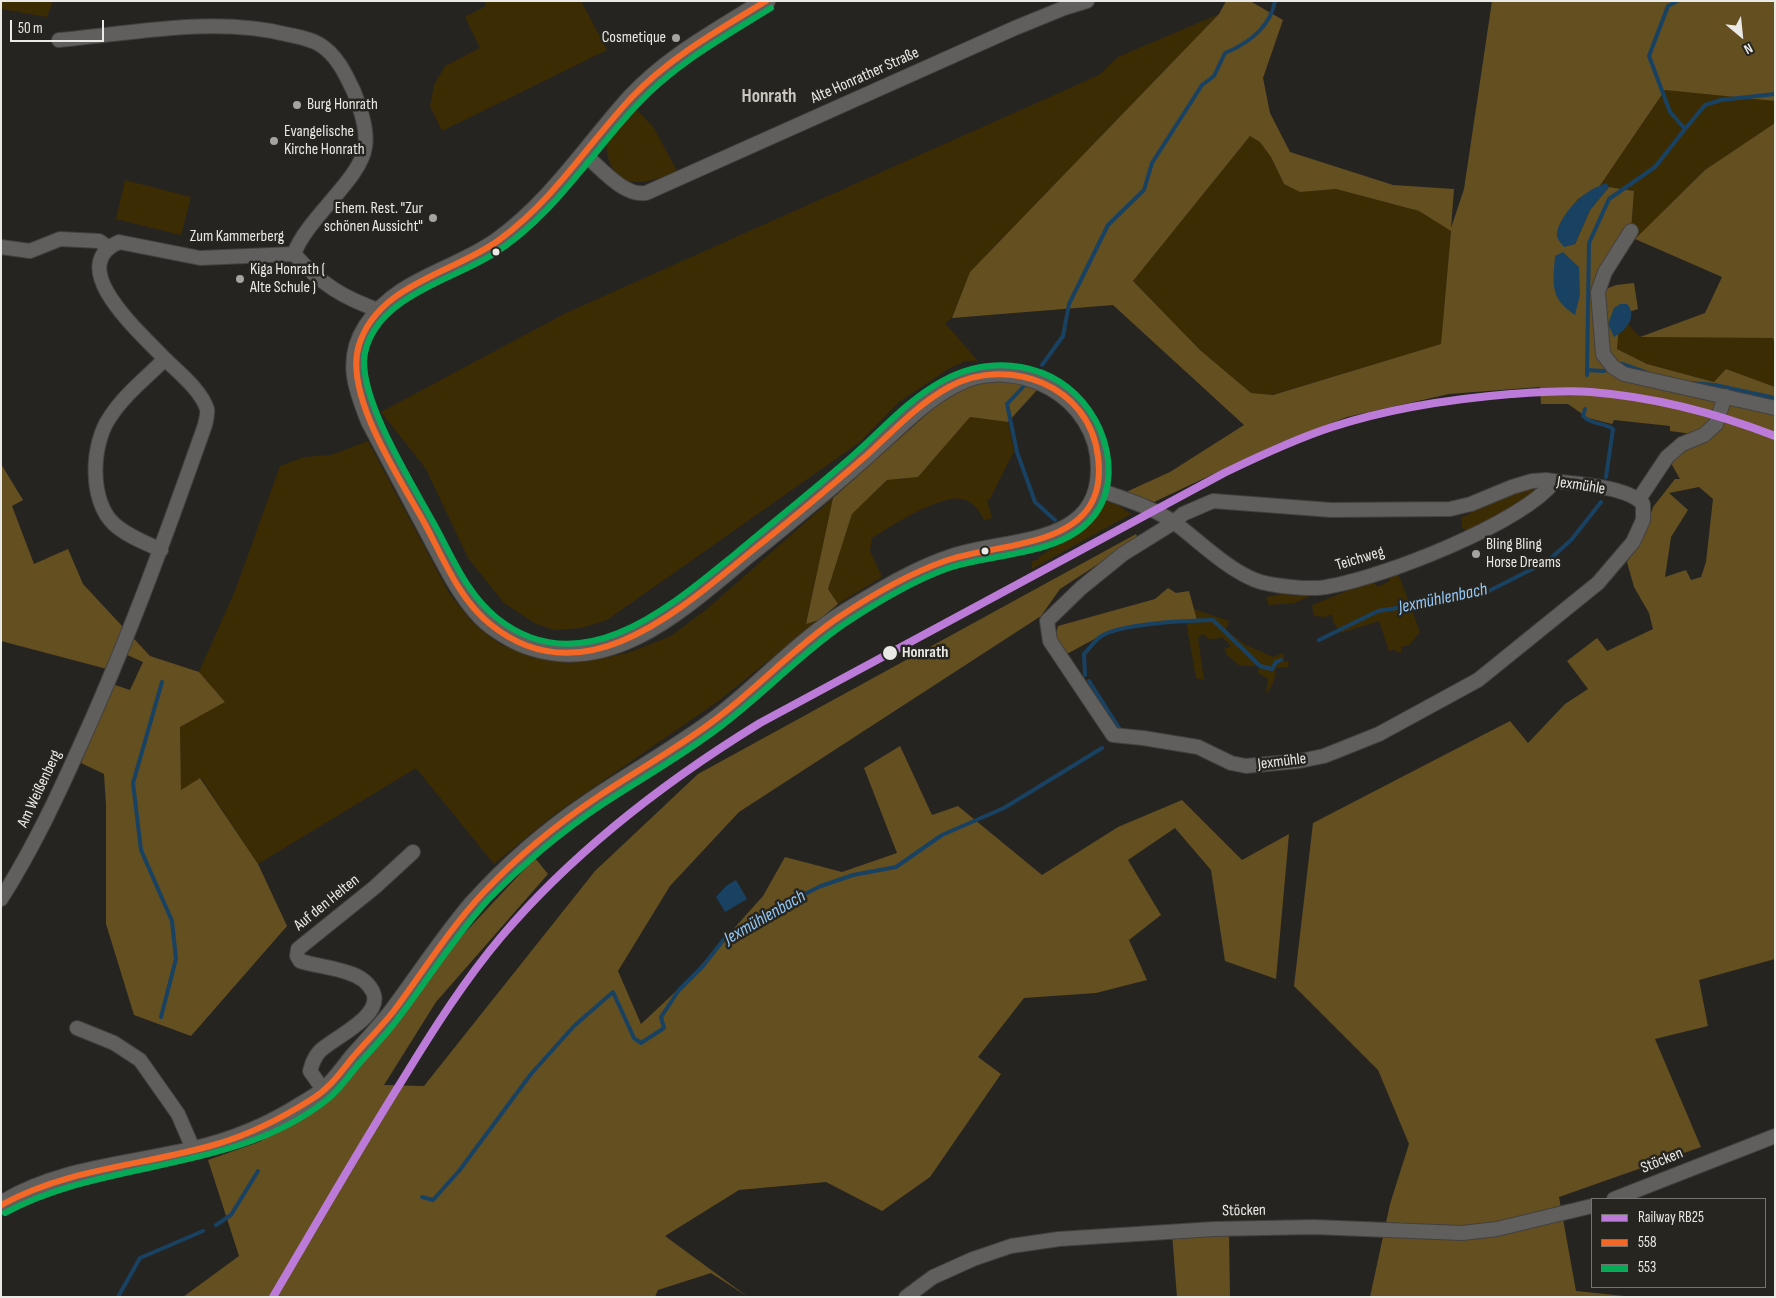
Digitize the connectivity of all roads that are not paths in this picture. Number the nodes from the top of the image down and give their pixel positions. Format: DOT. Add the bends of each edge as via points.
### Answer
graph roads {
  1 [pos="766,1"];
  2 [pos="1087,1"];
  3 [pos="59,40"];
  4 [pos="584,154"];
  5 [pos="1631,231"];
  6 [pos="1,247"];
  7 [pos="108,247"];
  8 [pos="294,254"];
  9 [pos="380,311"];
  10 [pos="165,359"];
  11 [pos="1725,396"];
  12 [pos="1775,408"];
  13 [pos="1554,482"];
  14 [pos="1099,490"];
  15 [pos="1639,499"];
  16 [pos="1173,522"];
  17 [pos="161,550"];
  18 [pos="413,852"];
  19 [pos="1,899"];
  20 [pos="77,1028"];
  21 [pos="324,1091"];
  22 [pos="1775,1136"];
  23 [pos="194,1151"];
  24 [pos="1617,1198"];
  25 [pos="1,1205"];
  26 [pos="1591,1206"];
  27 [pos="906,1297"];
  1 -- 4 [label="street" via="657,74"];
  2 -- 4 [label="street, Alte Honrather Straße" via="1015,28 646,193 628,190"];
  3 -- 8 [label="street" via="201,26 274,31 317,43 328,51 345,71 355,96 366,146 353,171 302,236"];
  4 -- 9 [label="street" via="562,183 499,240 408,288"];
  5 -- 11 [label="street" via="1605,272 1598,292 1603,354 1612,367 1624,374"];
  6 -- 7 [label="street, Zum Kammerberg" via="30,251 60,239 99,241"];
  7 -- 8 [label="street, Zum Kammerberg" via="119,242 200,258"];
  7 -- 10 [label="street" via="100,257 98,273 104,288"];
  8 -- 9 [label="street, Zum Kammerberg" via="314,276 342,296"];
  9 -- 14 [label="street" via="367,327 354,361 356,383 370,421 457,584 481,616 497,629 533,647 589,651 620,643 668,618 826,491 922,406 971,376 996,372 1023,374 1037,378 1064,395 1084,418 1098,447"];
  10 -- 17 [label="street" via="195,390 208,410"];
  10 -- 17 [label="street" via="109,418 95,467 104,511 115,525"];
  11 -- 12 [label="street"];
  11 -- 15 [label="street" via="1716,424 1667,457"];
  13 -- 15 [label="street, Jexmühle" via="1608,490"];
  13 -- 16 [label="street, Jexmühle" via="1532,480 1450,509 1331,510 1212,501 1182,514"];
  13 -- 16 [label="street, Teichweg" via="1543,495 1483,532 1364,578 1325,588 1256,581"];
  14 -- 16 [label="street" via="1154,510"];
  14 -- 21 [label="street" via="1080,518 1060,532 1046,538 950,558 868,599 796,650 722,715 680,746 544,835 470,907 390,1016"];
  15 -- 16 [label="street, Jexmühle" via="1643,504 1643,520 1623,556 1598,583 1478,680 1379,734 1324,756 1246,766 1198,748 1113,735 1050,641 1047,621 1074,594 1123,554"];
  17 -- 19 [label="street, Am Weißenberg" via="104,691 29,854"];
  18 -- 21 [label="street, Auf den Helten" via="298,949 300,961 349,973 366,982 374,995 374,1002 354,1028 328,1044 313,1060 310,1072"];
  20 -- 23 [label="street" via="114,1043 140,1060 178,1114"];
  21 -- 23 [label="street" via="270,1126"];
  22 -- 24 [label="street, Stöcken"];
  23 -- 25 [label="street" via="95,1170 44,1184"];
  26 -- 27 [label="street, Stöcken" via="1497,1229 1462,1233 1305,1227 1059,1239 1011,1246 972,1259 933,1277"];
}
